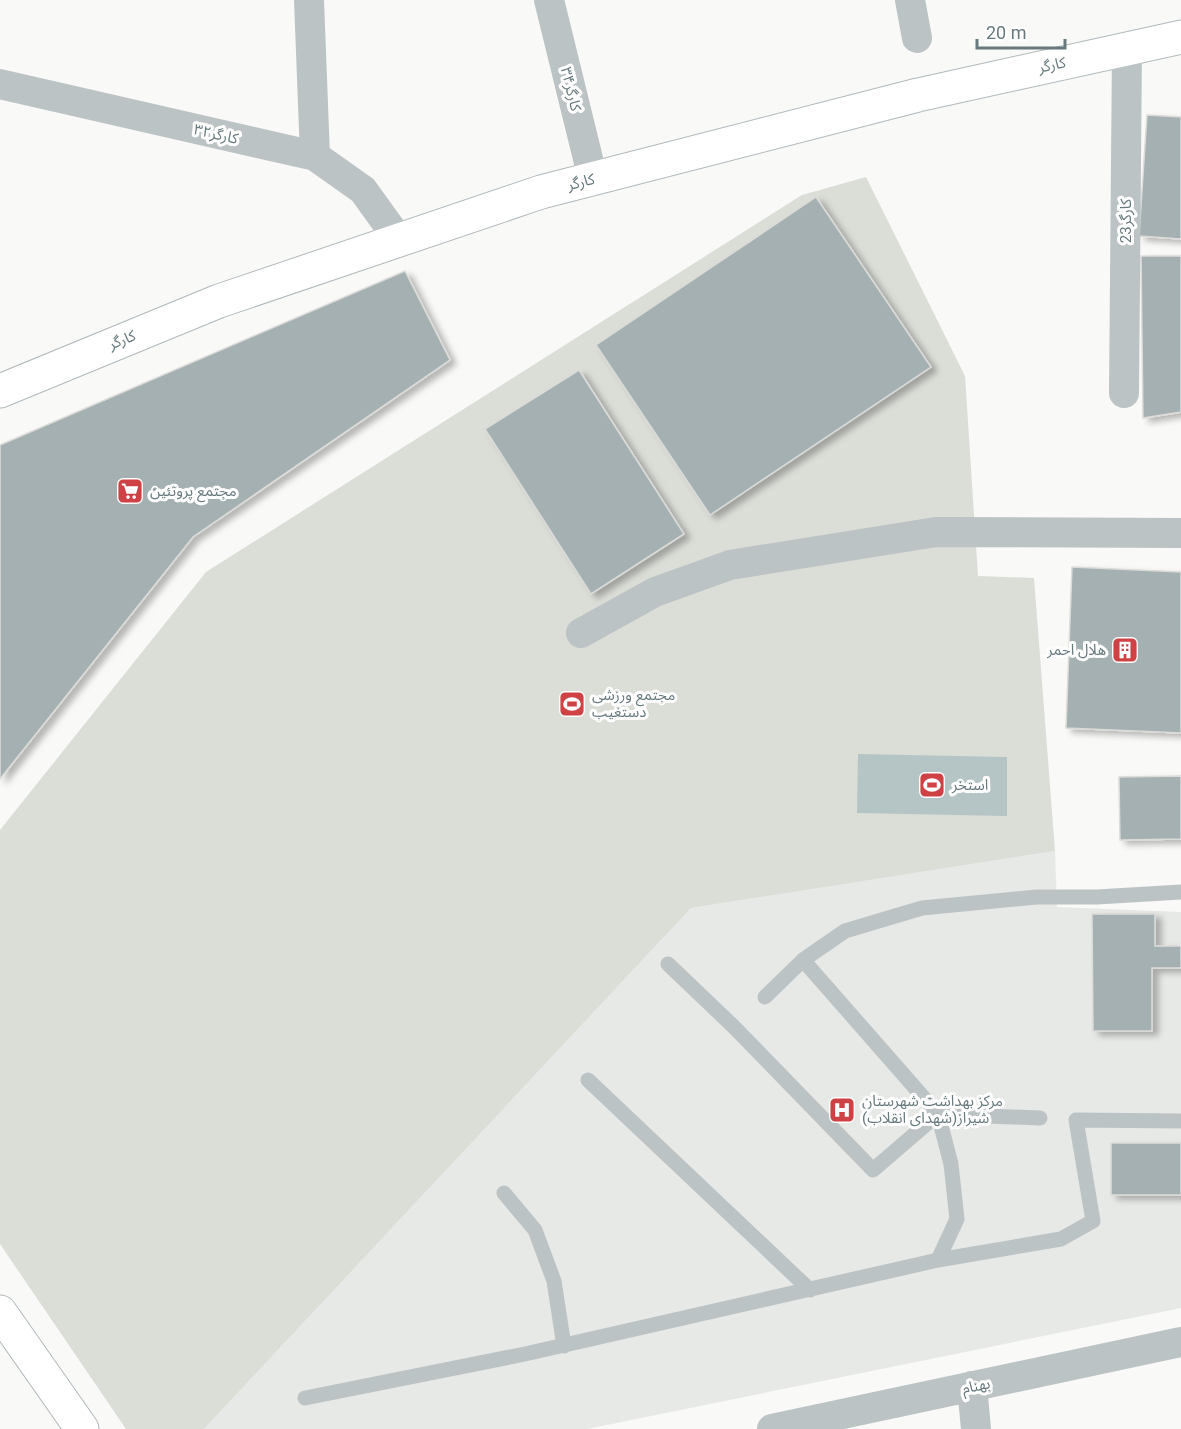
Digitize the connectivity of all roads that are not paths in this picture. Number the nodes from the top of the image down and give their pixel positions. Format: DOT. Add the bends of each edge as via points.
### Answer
graph roads {
  1 [pos="309,0"];
  2 [pos="549,0"];
  3 [pos="910,0"];
  4 [pos="1181,37"];
  5 [pos="917,38"];
  6 [pos="1127,48"];
  7 [pos="0,84"];
  8 [pos="315,156"];
  9 [pos="592,179"];
  10 [pos="399,240"];
  11 [pos="0,391"];
  12 [pos="1124,393"];
  13 [pos="1181,533"];
  14 [pos="581,633"];
  15 [pos="1181,892"];
  16 [pos="803,960"];
  17 [pos="668,964"];
  18 [pos="765,997"];
  19 [pos="588,1080"];
  20 [pos="938,1114"];
  21 [pos="1040,1118"];
  22 [pos="1181,1122"];
  23 [pos="504,1193"];
  24 [pos="938,1260"];
  25 [pos="810,1290"];
  26 [pos="0,1312"];
  27 [pos="1181,1342"];
  28 [pos="564,1346"];
  29 [pos="972,1386"];
  30 [pos="306,1398"];
  31 [pos="82,1429"];
  32 [pos="772,1429"];
  33 [pos="976,1429"];
  1 -- 8 [label="street"];
  2 -- 9 [label="street, کارگر۳۴"];
  3 -- 5 [label="street"];
  4 -- 6 [label="street, کارگر"];
  6 -- 9 [label="street, کارگر" via="918,95"];
  6 -- 12 [label="street, 23کارگر"];
  7 -- 8 [label="street, کارگر۳۲"];
  8 -- 10 [label="street, کارگر۳۲" via="363,190"];
  9 -- 10 [label="street, کارگر"];
  10 -- 11 [label="street, کارگر" via="219,301"];
  13 -- 14 [label="street" via="936,532 730,565 655,592"];
  15 -- 16 [label="lane" via="1036,897 922,908 845,931"];
  16 -- 18 [label="lane"];
  16 -- 20 [label="lane"];
  17 -- 20 [label="lane" via="873,1170"];
  19 -- 25 [label="lane"];
  20 -- 21 [label="lane"];
  20 -- 24 [label="lane" via="951,1164 957,1219"];
  22 -- 24 [label="lane" via="1076,1120 1093,1221 1061,1239"];
  23 -- 28 [label="lane" via="535,1230 554,1281"];
  24 -- 25 [label="lane"];
  25 -- 28 [label="lane"];
  26 -- 31 [label="street"];
  27 -- 29 [label="street, بهنام"];
  28 -- 30 [label="lane"];
  29 -- 32 [label="street, بهنام"];
  29 -- 33 [label="street"];
}
